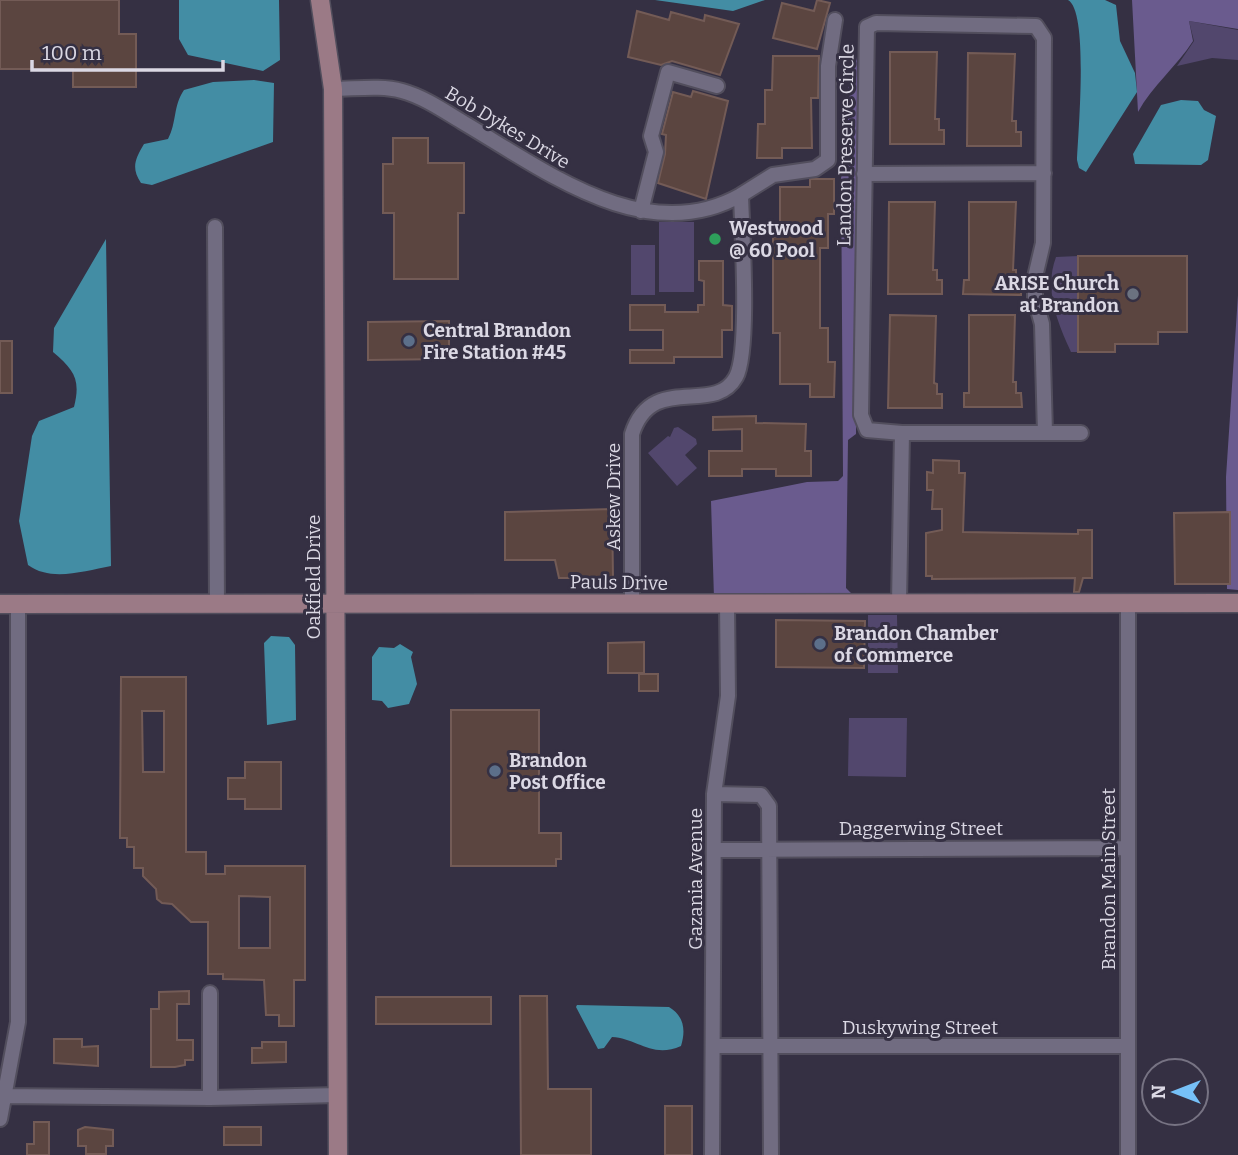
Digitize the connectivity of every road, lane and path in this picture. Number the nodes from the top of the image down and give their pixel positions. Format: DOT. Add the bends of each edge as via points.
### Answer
graph roads {
  1 [pos="320,0"];
  2 [pos="835,20"];
  3 [pos="717,86"];
  4 [pos="333,89"];
  5 [pos="1044,173"];
  6 [pos="864,174"];
  7 [pos="741,195"];
  8 [pos="640,211"];
  9 [pos="215,227"];
  10 [pos="902,433"];
  11 [pos="1045,433"];
  12 [pos="1081,433"];
  13 [pos="899,603"];
  14 [pos="1238,603"];
  15 [pos="9,604"];
  16 [pos="632,604"];
  17 [pos="727,604"];
  18 [pos="1128,604"];
  19 [pos="217,605"];
  20 [pos="334,605"];
  21 [pos="714,794"];
  22 [pos="771,848"];
  23 [pos="1127,848"];
  24 [pos="714,850"];
  25 [pos="210,993"];
  26 [pos="713,1046"];
  27 [pos="771,1046"];
  28 [pos="1126,1046"];
  29 [pos="338,1095"];
  30 [pos="2,1096"];
  31 [pos="210,1098"];
  32 [pos="0,1119"];
  33 [pos="338,1155"];
  34 [pos="712,1155"];
  35 [pos="771,1155"];
  36 [pos="1128,1155"];
  1 -- 4 [label="street, Oakfield Drive"];
  2 -- 7 [label="street" via="828,66 828,160 815,169 773,175"];
  3 -- 8 [label="street" via="668,72 651,136 656,152"];
  4 -- 8 [label="street, Bob Dykes Drive" via="402,91 558,181"];
  4 -- 20 [label="street, Oakfield Drive"];
  5 -- 6 [label="street"];
  5 -- 6 [label="street, Landon Preserve Circle" via="1044,38 1036,26 876,23 867,27 865,44"];
  5 -- 11 [label="street, Landon Preserve Circle" via="1043,243 1035,299 1042,324"];
  6 -- 10 [label="street, Landon Preserve Circle" via="861,415 867,430"];
  7 -- 8 [label="street, Bob Dykes Drive" via="717,209 685,214"];
  7 -- 16 [label="street, Askew Drive" via="742,344 735,379 720,392 673,397 653,405 637,419 632,434"];
  9 -- 19 [label="street"];
  10 -- 11 [label="street, Landon Preserve Circle"];
  10 -- 13 [label="street"];
  11 -- 12 [label="street, Landon Preserve Circle"];
  13 -- 17 [label="street, Pauls Drive"];
  13 -- 18 [label="street, Pauls Drive"];
  14 -- 18 [label="street, Pauls Drive"];
  15 -- 19 [label="street, Pauls Drive"];
  15 -- 30 [label="street" via="18,1022"];
  16 -- 17 [label="street, Pauls Drive"];
  16 -- 20 [label="street, Pauls Drive"];
  17 -- 21 [label="street, Gazania Avenue" via="728,696"];
  18 -- 23 [label="street, Brandon Main Street"];
  19 -- 20 [label="street, Pauls Drive"];
  20 -- 29 [label="street, Oakfield Drive"];
  21 -- 22 [label="street" via="761,795 769,807"];
  21 -- 24 [label="street, Gazania Avenue"];
  22 -- 23 [label="street, Daggerwing Street"];
  22 -- 24 [label="street, Daggerwing Street"];
  22 -- 27 [label="street"];
  23 -- 28 [label="street, Brandon Main Street"];
  24 -- 26 [label="street, Gazania Avenue"];
  25 -- 31 [label="street"];
  26 -- 27 [label="street, Duskywing Street"];
  26 -- 34 [label="street, Gazania Avenue"];
  27 -- 28 [label="street, Duskywing Street"];
  27 -- 35 [label="street"];
  28 -- 36 [label="street, Brandon Main Street"];
  29 -- 31 [label="street"];
  29 -- 33 [label="street, Oakfield Drive"];
  30 -- 31 [label="street"];
  30 -- 32 [label="street"];
}
